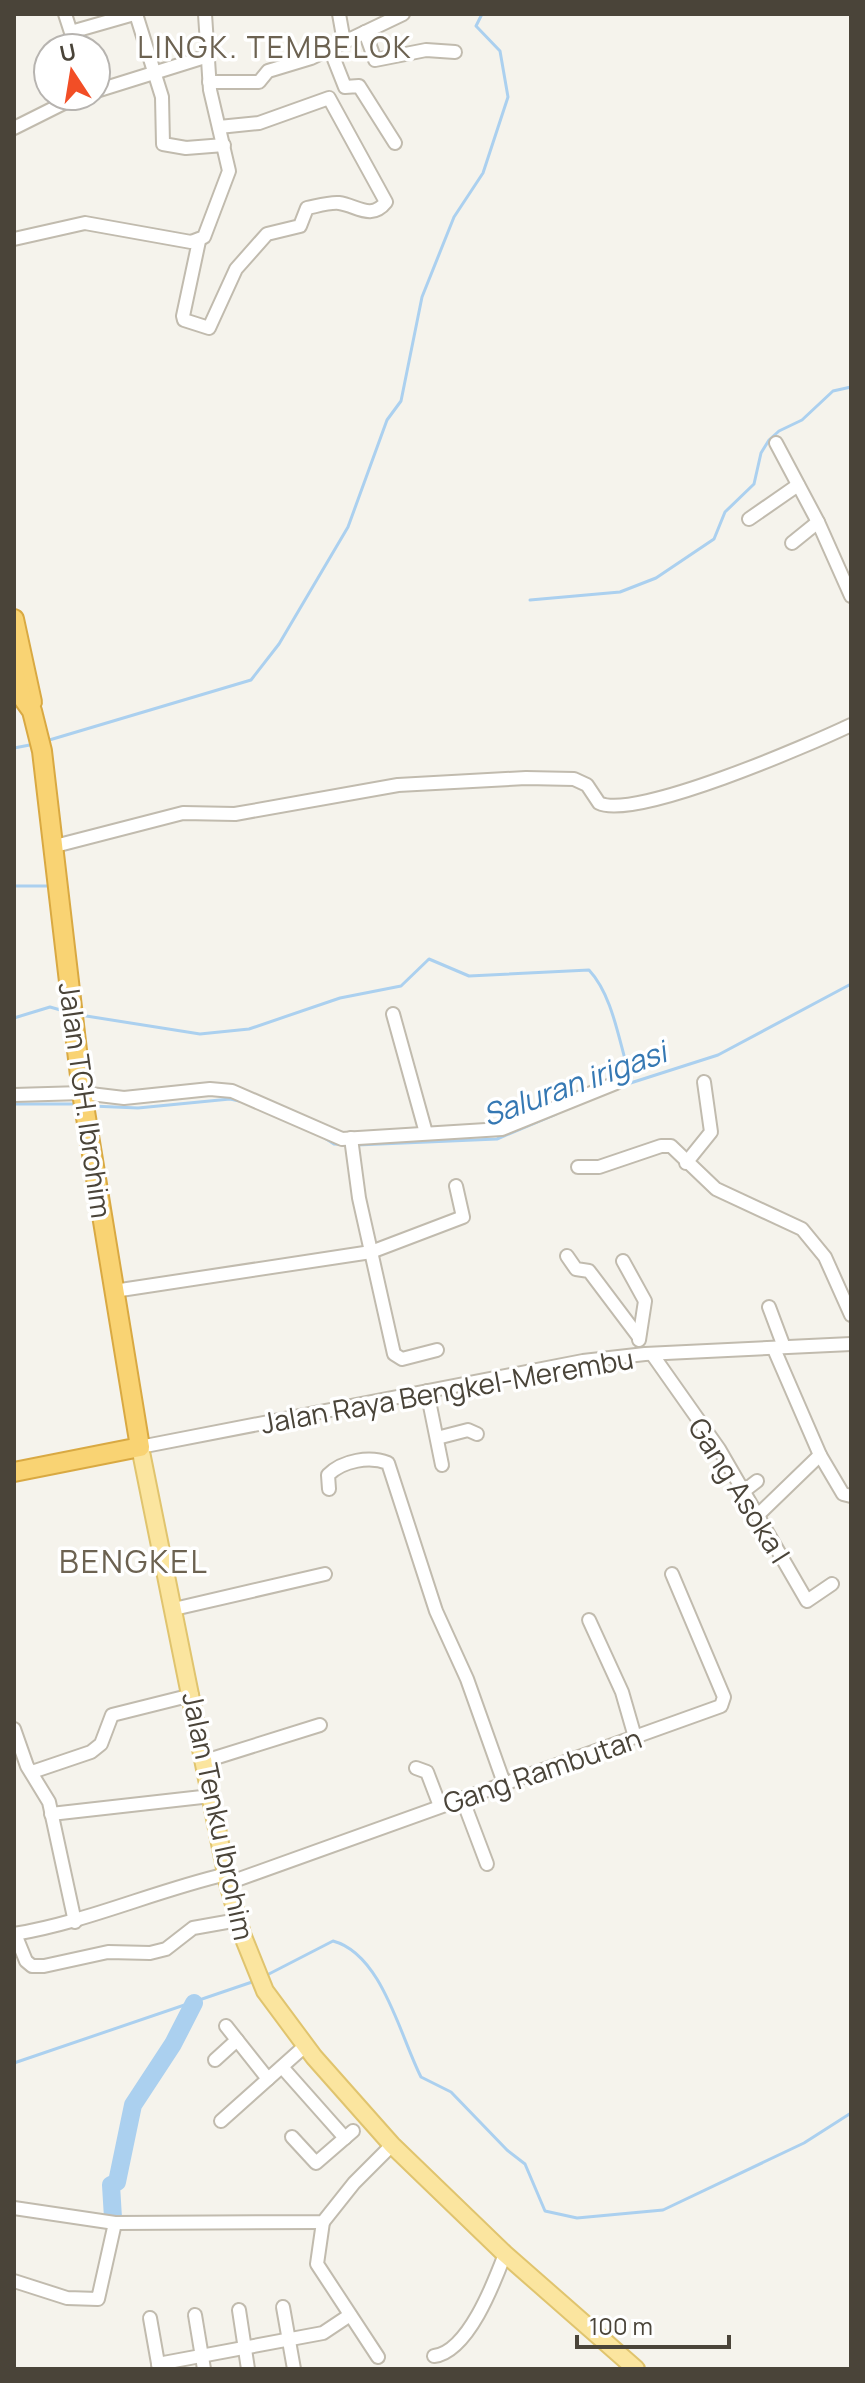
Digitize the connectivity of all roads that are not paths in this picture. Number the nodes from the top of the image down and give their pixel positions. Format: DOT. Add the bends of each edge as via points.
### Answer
graph roads {
  1 [pos="65,14"];
  2 [pos="135,14"];
  3 [pos="205,14"];
  4 [pos="339,14"];
  5 [pos="403,14"];
  6 [pos="71,32"];
  7 [pos="365,32"];
  8 [pos="344,42"];
  9 [pos="330,49"];
  10 [pos="455,52"];
  11 [pos="208,56"];
  12 [pos="156,73"];
  13 [pos="209,82"];
  14 [pos="112,86"];
  15 [pos="46,112"];
  16 [pos="219,127"];
  17 [pos="14,128"];
  18 [pos="395,143"];
  19 [pos="224,145"];
  20 [pos="14,239"];
  21 [pos="199,241"];
  22 [pos="776,443"];
  23 [pos="798,485"];
  24 [pos="749,519"];
  25 [pos="818,522"];
  26 [pos="792,543"];
  27 [pos="851,596"];
  28 [pos="14,619"];
  29 [pos="14,674"];
  30 [pos="34,718"];
  31 [pos="851,725"];
  32 [pos="55,846"];
  33 [pos="393,1014"];
  34 [pos="704,1082"];
  35 [pos="616,1083"];
  36 [pos="14,1095"];
  37 [pos="84,1102"];
  38 [pos="426,1133"];
  39 [pos="352,1142"];
  40 [pos="686,1163"];
  41 [pos="578,1167"];
  42 [pos="456,1186"];
  43 [pos="371,1252"];
  44 [pos="567,1256"];
  45 [pos="623,1261"];
  46 [pos="114,1291"];
  47 [pos="769,1307"];
  48 [pos="851,1315"];
  49 [pos="638,1336"];
  50 [pos="851,1344"];
  51 [pos="779,1348"];
  52 [pos="437,1350"];
  53 [pos="648,1354"];
  54 [pos="427,1391"];
  55 [pos="477,1434"];
  56 [pos="437,1438"];
  57 [pos="140,1447"];
  58 [pos="820,1455"];
  59 [pos="442,1465"];
  60 [pos="14,1472"];
  61 [pos="757,1481"];
  62 [pos="329,1489"];
  63 [pos="744,1491"];
  64 [pos="851,1496"];
  65 [pos="758,1515"];
  66 [pos="325,1574"];
  67 [pos="672,1574"];
  68 [pos="832,1584"];
  69 [pos="174,1609"];
  70 [pos="589,1620"];
  71 [pos="192,1695"];
  72 [pos="320,1725"];
  73 [pos="15,1734"];
  74 [pos="635,1737"];
  75 [pos="205,1761"];
  76 [pos="416,1768"];
  77 [pos="32,1772"];
  78 [pos="504,1783"];
  79 [pos="211,1796"];
  80 [pos="462,1798"];
  81 [pos="440,1806"];
  82 [pos="51,1814"];
  83 [pos="487,1864"];
  84 [pos="228,1878"];
  85 [pos="238,1920"];
  86 [pos="75,1922"];
  87 [pos="14,1934"];
  88 [pos="226,2026"];
  89 [pos="237,2040"];
  90 [pos="305,2046"];
  91 [pos="215,2060"];
  92 [pos="282,2067"];
  93 [pos="268,2079"];
  94 [pos="221,2121"];
  95 [pos="292,2137"];
  96 [pos="392,2145"];
  97 [pos="14,2208"];
  98 [pos="323,2222"];
  99 [pos="115,2223"];
  100 [pos="505,2254"];
  101 [pos="14,2281"];
  102 [pos="283,2307"];
  103 [pos="239,2310"];
  104 [pos="195,2315"];
  105 [pos="350,2315"];
  106 [pos="150,2318"];
  107 [pos="288,2339"];
  108 [pos="244,2348"];
  109 [pos="434,2356"];
  110 [pos="378,2357"];
  111 [pos="203,2362"];
  112 [pos="158,2367"];
  113 [pos="248,2369"];
  114 [pos="294,2369"];
  115 [pos="636,2369"];
  1 -- 6 [label="street"];
  2 -- 6 [label="street"];
  2 -- 12 [label="street"];
  3 -- 11 [label="street"];
  4 -- 8 [label="street"];
  5 -- 7 [label="street"];
  7 -- 8 [label="street"];
  7 -- 10 [label="street" via="375,60 426,50"];
  8 -- 9 [label="street"];
  9 -- 13 [label="street" via="268,71 259,82"];
  9 -- 18 [label="street" via="345,87 359,86"];
  11 -- 12 [label="street"];
  11 -- 13 [label="street"];
  12 -- 14 [label="street"];
  12 -- 19 [label="street" via="165,146"];
  13 -- 16 [label="street"];
  15 -- 17 [label="street"];
  16 -- 19 [label="street"];
  16 -- 21 [label="street" via="259,123 326,94 385,205 362,212 340,203 307,208 300,226 267,234 236,269 209,328 183,316"];
  19 -- 21 [label="street" via="229,163 226,184"];
  20 -- 21 [label="street" via="79,223"];
  22 -- 23 [label="street"];
  23 -- 24 [label="street"];
  23 -- 25 [label="street"];
  25 -- 26 [label="street"];
  25 -- 27 [label="street"];
  28 -- 30 [label="highway"];
  29 -- 30 [label="highway"];
  30 -- 32 [label="highway, Jalan TGH. Ibrohim"];
  31 -- 32 [label="street" via="709,782 614,808 599,803 587,785 574,779 398,785 235,814 183,813"];
  32 -- 37 [label="highway, Jalan TGH. Ibrohim"];
  33 -- 38 [label="street"];
  34 -- 40 [label="street" via="711,1132"];
  35 -- 38 [label="street" via="502,1129"];
  36 -- 37 [label="street"];
  37 -- 39 [label="street" via="232,1091"];
  37 -- 46 [label="highway, Jalan TGH. Ibrohim"];
  38 -- 39 [label="street"];
  39 -- 43 [label="street"];
  40 -- 41 [label="street" via="665,1145 599,1167"];
  40 -- 48 [label="street" via="723,1193 795,1222 825,1257"];
  42 -- 43 [label="street" via="463,1217"];
  43 -- 46 [label="street"];
  43 -- 52 [label="street" via="395,1357"];
  44 -- 49 [label="street" via="576,1269 589,1271"];
  45 -- 49 [label="street" via="645,1301"];
  46 -- 57 [label="highway, Jalan TGH. Ibrohim"];
  47 -- 51 [label="street"];
  49 -- 53 [label="street, Gang Asoka I"];
  50 -- 51 [label="street, Jalan Raya Bengkel-Merembu"];
  51 -- 53 [label="street, Jalan Raya Bengkel-Merembu"];
  51 -- 58 [label="street"];
  53 -- 54 [label="street, Jalan Raya Bengkel-Merembu" via="557,1365"];
  53 -- 63 [label="street, Gang Asoka I"];
  54 -- 56 [label="street"];
  54 -- 57 [label="street, Jalan Raya Bengkel-Merembu"];
  55 -- 56 [label="street" via="468,1430"];
  56 -- 59 [label="street"];
  57 -- 60 [label="highway"];
  57 -- 69 [label="main road, Jalan Tenku Ibrohim"];
  58 -- 64 [label="street" via="843,1494"];
  58 -- 65 [label="street"];
  61 -- 63 [label="street"];
  62 -- 78 [label="street" via="328,1475 334,1469 376,1458 388,1463 436,1611"];
  63 -- 65 [label="street, Gang Asoka I"];
  65 -- 68 [label="street, Gang Asoka I" via="807,1601"];
  66 -- 69 [label="street"];
  67 -- 74 [label="street, Gang Rambutan" via="724,1701"];
  69 -- 71 [label="main road, Jalan Tenku Ibrohim"];
  70 -- 74 [label="street" via="622,1692"];
  71 -- 75 [label="main road, Jalan Tenku Ibrohim"];
  71 -- 77 [label="street" via="112,1715 101,1744 91,1752"];
  72 -- 75 [label="street"];
  73 -- 77 [label="street"];
  74 -- 78 [label="street, Gang Rambutan"];
  75 -- 79 [label="main road, Jalan Tenku Ibrohim"];
  76 -- 81 [label="street" via="427,1772"];
  77 -- 82 [label="street"];
  78 -- 80 [label="street, Gang Rambutan"];
  79 -- 82 [label="street"];
  79 -- 84 [label="main road, Jalan Tenku Ibrohim"];
  80 -- 81 [label="street, Gang Rambutan"];
  80 -- 83 [label="street"];
  81 -- 84 [label="street, Gang Rambutan"];
  82 -- 86 [label="street"];
  84 -- 85 [label="main road, Jalan Tenku Ibrohim"];
  84 -- 86 [label="street, Gang Rambutan" via="137,1898"];
  85 -- 87 [label="street" via="193,1928 166,1949 150,1953 108,1952 44,1966 26,1961"];
  85 -- 90 [label="main road, Jalan Tenku Ibrohim" via="265,1991"];
  86 -- 87 [label="street, Gang Rambutan"];
  88 -- 89 [label="street"];
  89 -- 91 [label="street"];
  89 -- 93 [label="street"];
  90 -- 92 [label="street"];
  90 -- 96 [label="main road, Jalan Tenku Ibrohim"];
  92 -- 93 [label="street"];
  92 -- 95 [label="street" via="349,2135 316,2163"];
  93 -- 94 [label="street"];
  96 -- 98 [label="street"];
  96 -- 100 [label="main road, Jalan Tenku Ibrohim"];
  97 -- 99 [label="street"];
  98 -- 99 [label="street"];
  98 -- 105 [label="street" via="317,2264"];
  99 -- 101 [label="street" via="98,2299 67,2298"];
  100 -- 109 [label="street" via="462,2338 451,2350"];
  100 -- 115 [label="main road, Jalan Tenku Ibrohim"];
  102 -- 107 [label="street"];
  103 -- 108 [label="street"];
  104 -- 111 [label="street"];
  105 -- 107 [label="street" via="323,2333"];
  105 -- 110 [label="street"];
  106 -- 112 [label="street"];
  107 -- 108 [label="street"];
  107 -- 114 [label="street"];
  108 -- 111 [label="street"];
  108 -- 113 [label="street"];
  111 -- 112 [label="street"];
}
